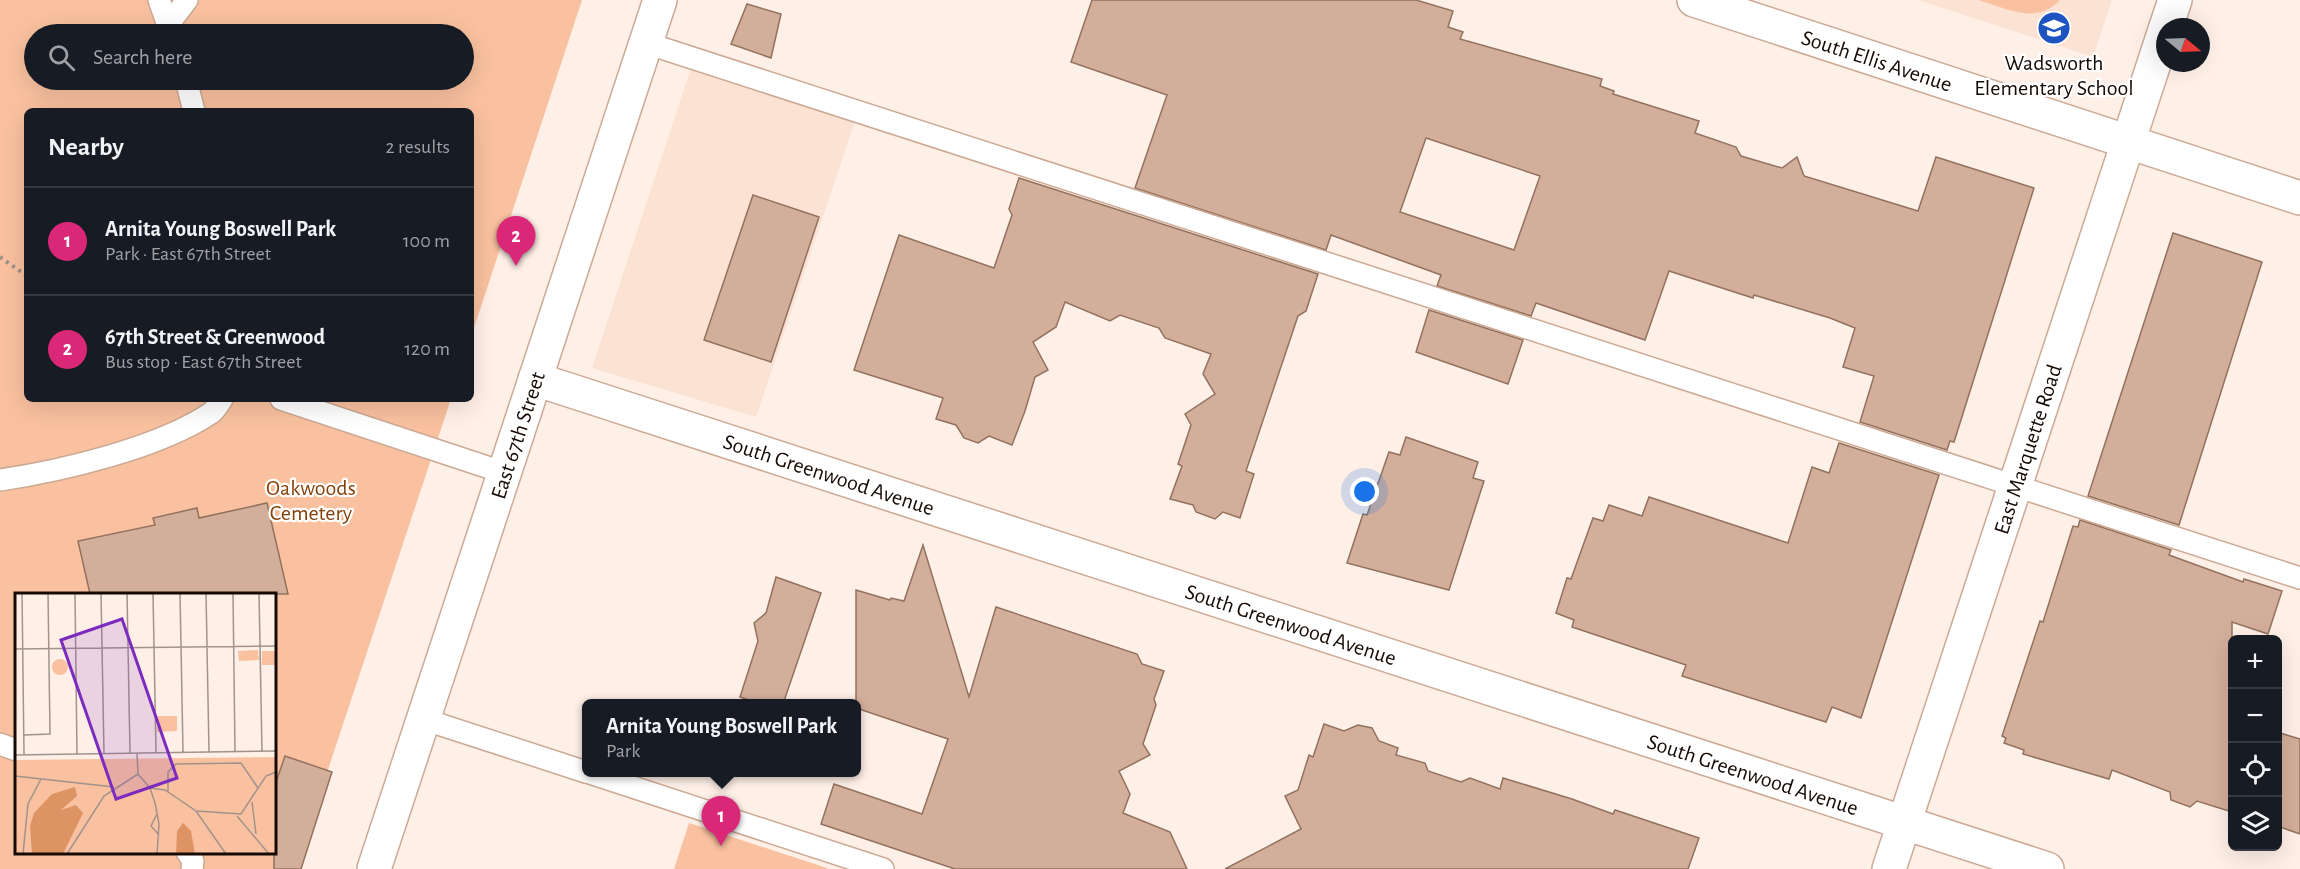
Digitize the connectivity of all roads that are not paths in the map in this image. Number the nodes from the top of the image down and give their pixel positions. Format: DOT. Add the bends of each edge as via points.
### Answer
graph roads {
  1 [pos="159,0"];
  2 [pos="187,0"];
  3 [pos="660,0"];
  4 [pos="1694,0"];
  5 [pos="2175,0"];
  6 [pos="2169,18"];
  7 [pos="168,24"];
  8 [pos="173,24"];
  9 [pos="646,43"];
  10 [pos="2156,55"];
  11 [pos="189,90"];
  12 [pos="193,108"];
  13 [pos="2128,141"];
  14 [pos="2300,198"];
  15 [pos="535,380"];
  16 [pos="220,402"];
  17 [pos="290,402"];
  18 [pos="505,473"];
  19 [pos="1,482"];
  20 [pos="2015,486"];
  21 [pos="2300,578"];
  22 [pos="423,719"];
  23 [pos="0,744"];
  24 [pos="15,750"];
  25 [pos="582,770"];
  26 [pos="602,777"];
  27 [pos="1904,823"];
  28 [pos="187,854"];
  29 [pos="192,869"];
  30 [pos="374,869"];
  31 [pos="883,869"];
  32 [pos="1889,869"];
  33 [pos="2047,869"];
  1 -- 7 [label="lane"];
  2 -- 8 [label="lane"];
  3 -- 9 [label="street, East 67th Street"];
  4 -- 13 [label="street, South Ellis Avenue"];
  5 -- 6 [label="street, East Marquette Road"];
  9 -- 15 [label="street, East 67th Street"];
  9 -- 20 [label="lane"];
  10 -- 13 [label="street, East Marquette Road"];
  11 -- 12 [label="lane"];
  13 -- 14 [label="street, South Ellis Avenue"];
  13 -- 20 [label="street, East Marquette Road"];
  15 -- 18 [label="street, East 67th Street"];
  15 -- 27 [label="street, South Greenwood Avenue"];
  16 -- 19 [label="lane" via="213,412 158,441"];
  17 -- 18 [label="lane"];
  18 -- 22 [label="street, East 67th Street"];
  20 -- 21 [label="lane"];
  20 -- 27 [label="street, East Marquette Road"];
  22 -- 25 [label="lane"];
  22 -- 30 [label="street, East 67th Street"];
  23 -- 24 [label="lane"];
  26 -- 31 [label="lane"];
  27 -- 32 [label="street, East Marquette Road"];
  27 -- 33 [label="street, South Greenwood Avenue"];
  28 -- 29 [label="lane"];
}
